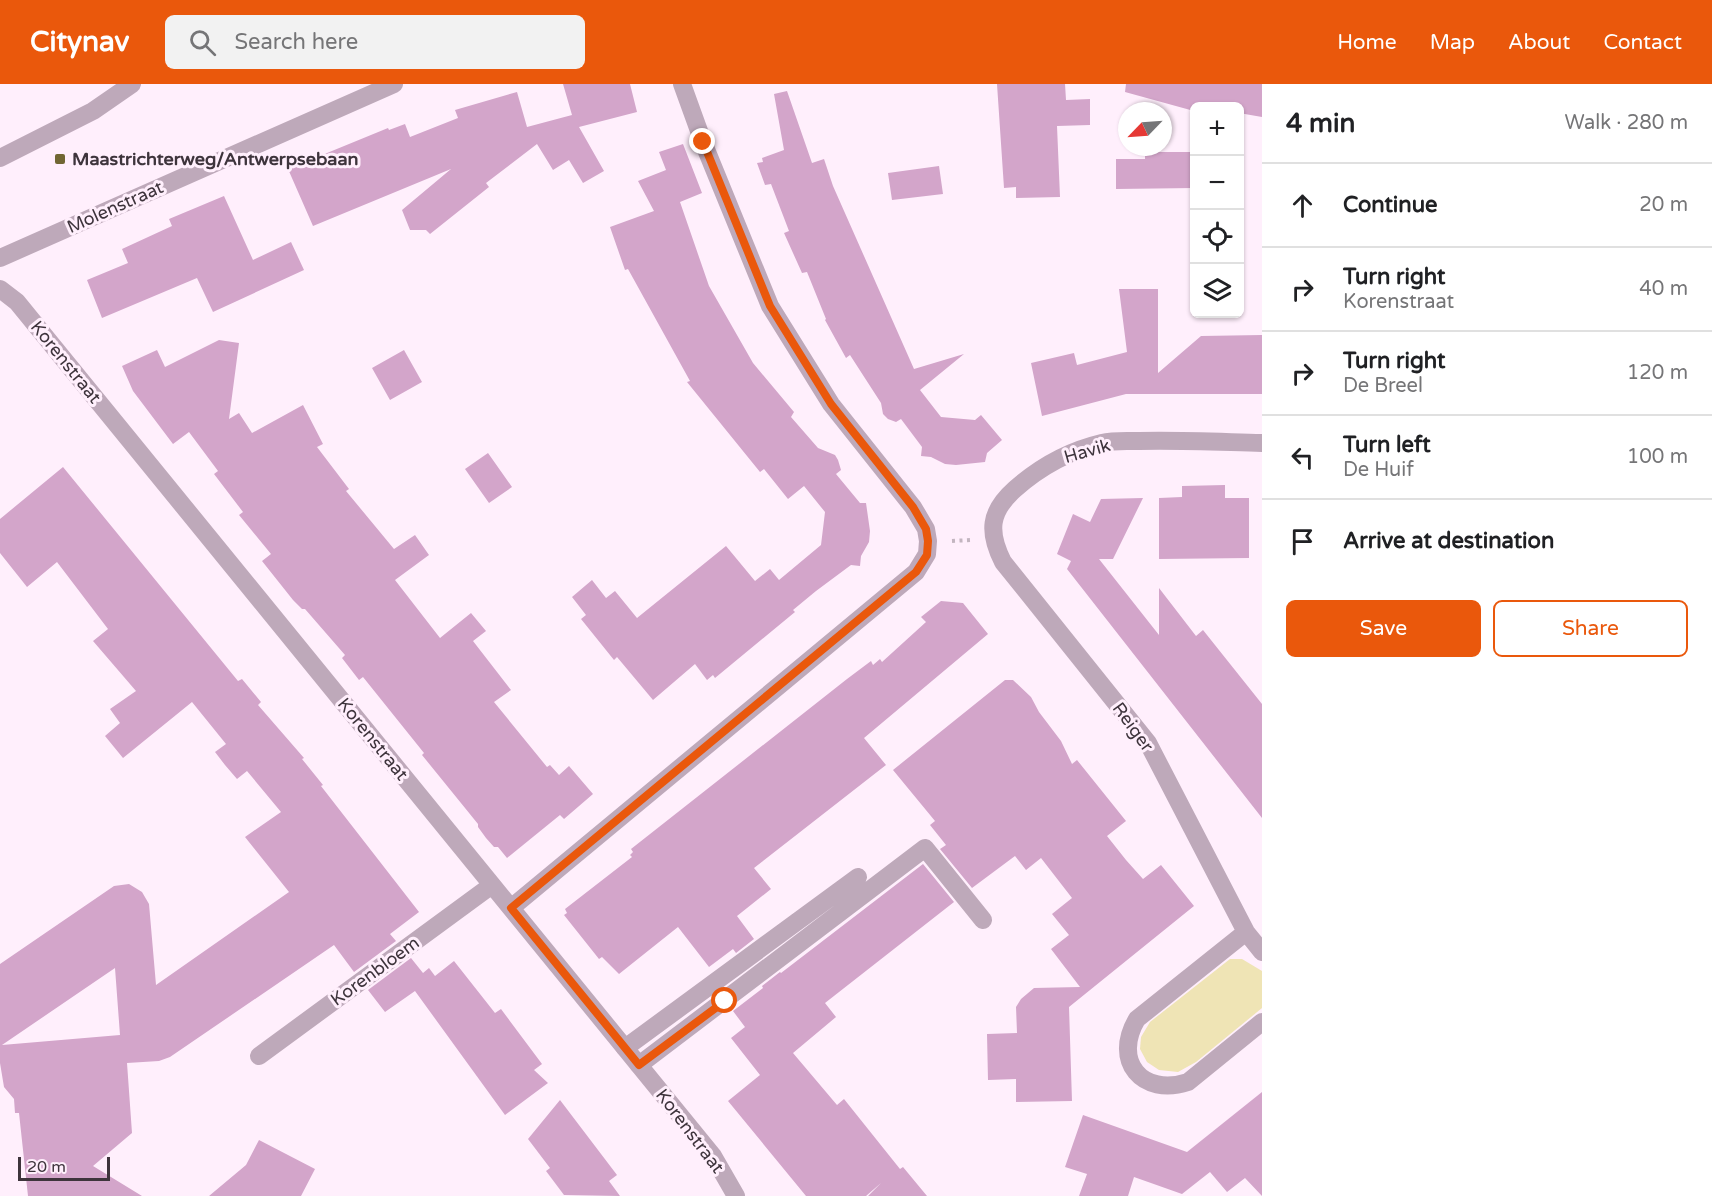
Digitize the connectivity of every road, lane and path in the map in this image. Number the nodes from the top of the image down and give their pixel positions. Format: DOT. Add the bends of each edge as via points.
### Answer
graph roads {
  1 [pos="132,84"];
  2 [pos="394,84"];
  3 [pos="682,84"];
  4 [pos="0,158"];
  5 [pos="0,258"];
  6 [pos="0,290"];
  7 [pos="1262,442"];
  8 [pos="993,540"];
  9 [pos="928,541"];
  10 [pos="858,877"];
  11 [pos="492,885"];
  12 [pos="511,908"];
  13 [pos="983,920"];
  14 [pos="1246,932"];
  15 [pos="1262,952"];
  16 [pos="1262,1022"];
  17 [pos="624,1048"];
  18 [pos="259,1056"];
  19 [pos="639,1065"];
  20 [pos="736,1196"];
  1 -- 4 [label="street" via="93,111"];
  2 -- 5 [label="street, Molenstraat"];
  3 -- 9 [label="street" via="770,306 831,404 913,507 926,529"];
  6 -- 11 [label="street, Korenstraat" via="17,302"];
  7 -- 8 [label="street, Havik" via="1104,442 1062,456 1034,473 1005,499 993,524"];
  8 -- 9 [label="path"];
  8 -- 14 [label="street, Reiger" via="1003,562 1148,743"];
  9 -- 12 [label="street" via="927,555 916,572"];
  10 -- 17 [label="street"];
  11 -- 12 [label="street, Korenstraat"];
  11 -- 18 [label="street, Korenbloem"];
  12 -- 17 [label="street, Korenstraat"];
  13 -- 19 [label="street" via="926,848"];
  14 -- 15 [label="street, Reiger"];
  14 -- 16 [label="street" via="1137,1019 1128,1038 1129,1059 1147,1081 1174,1087 1188,1082"];
  17 -- 19 [label="street, Korenstraat"];
  19 -- 20 [label="street, Korenstraat" via="713,1156"];
}
